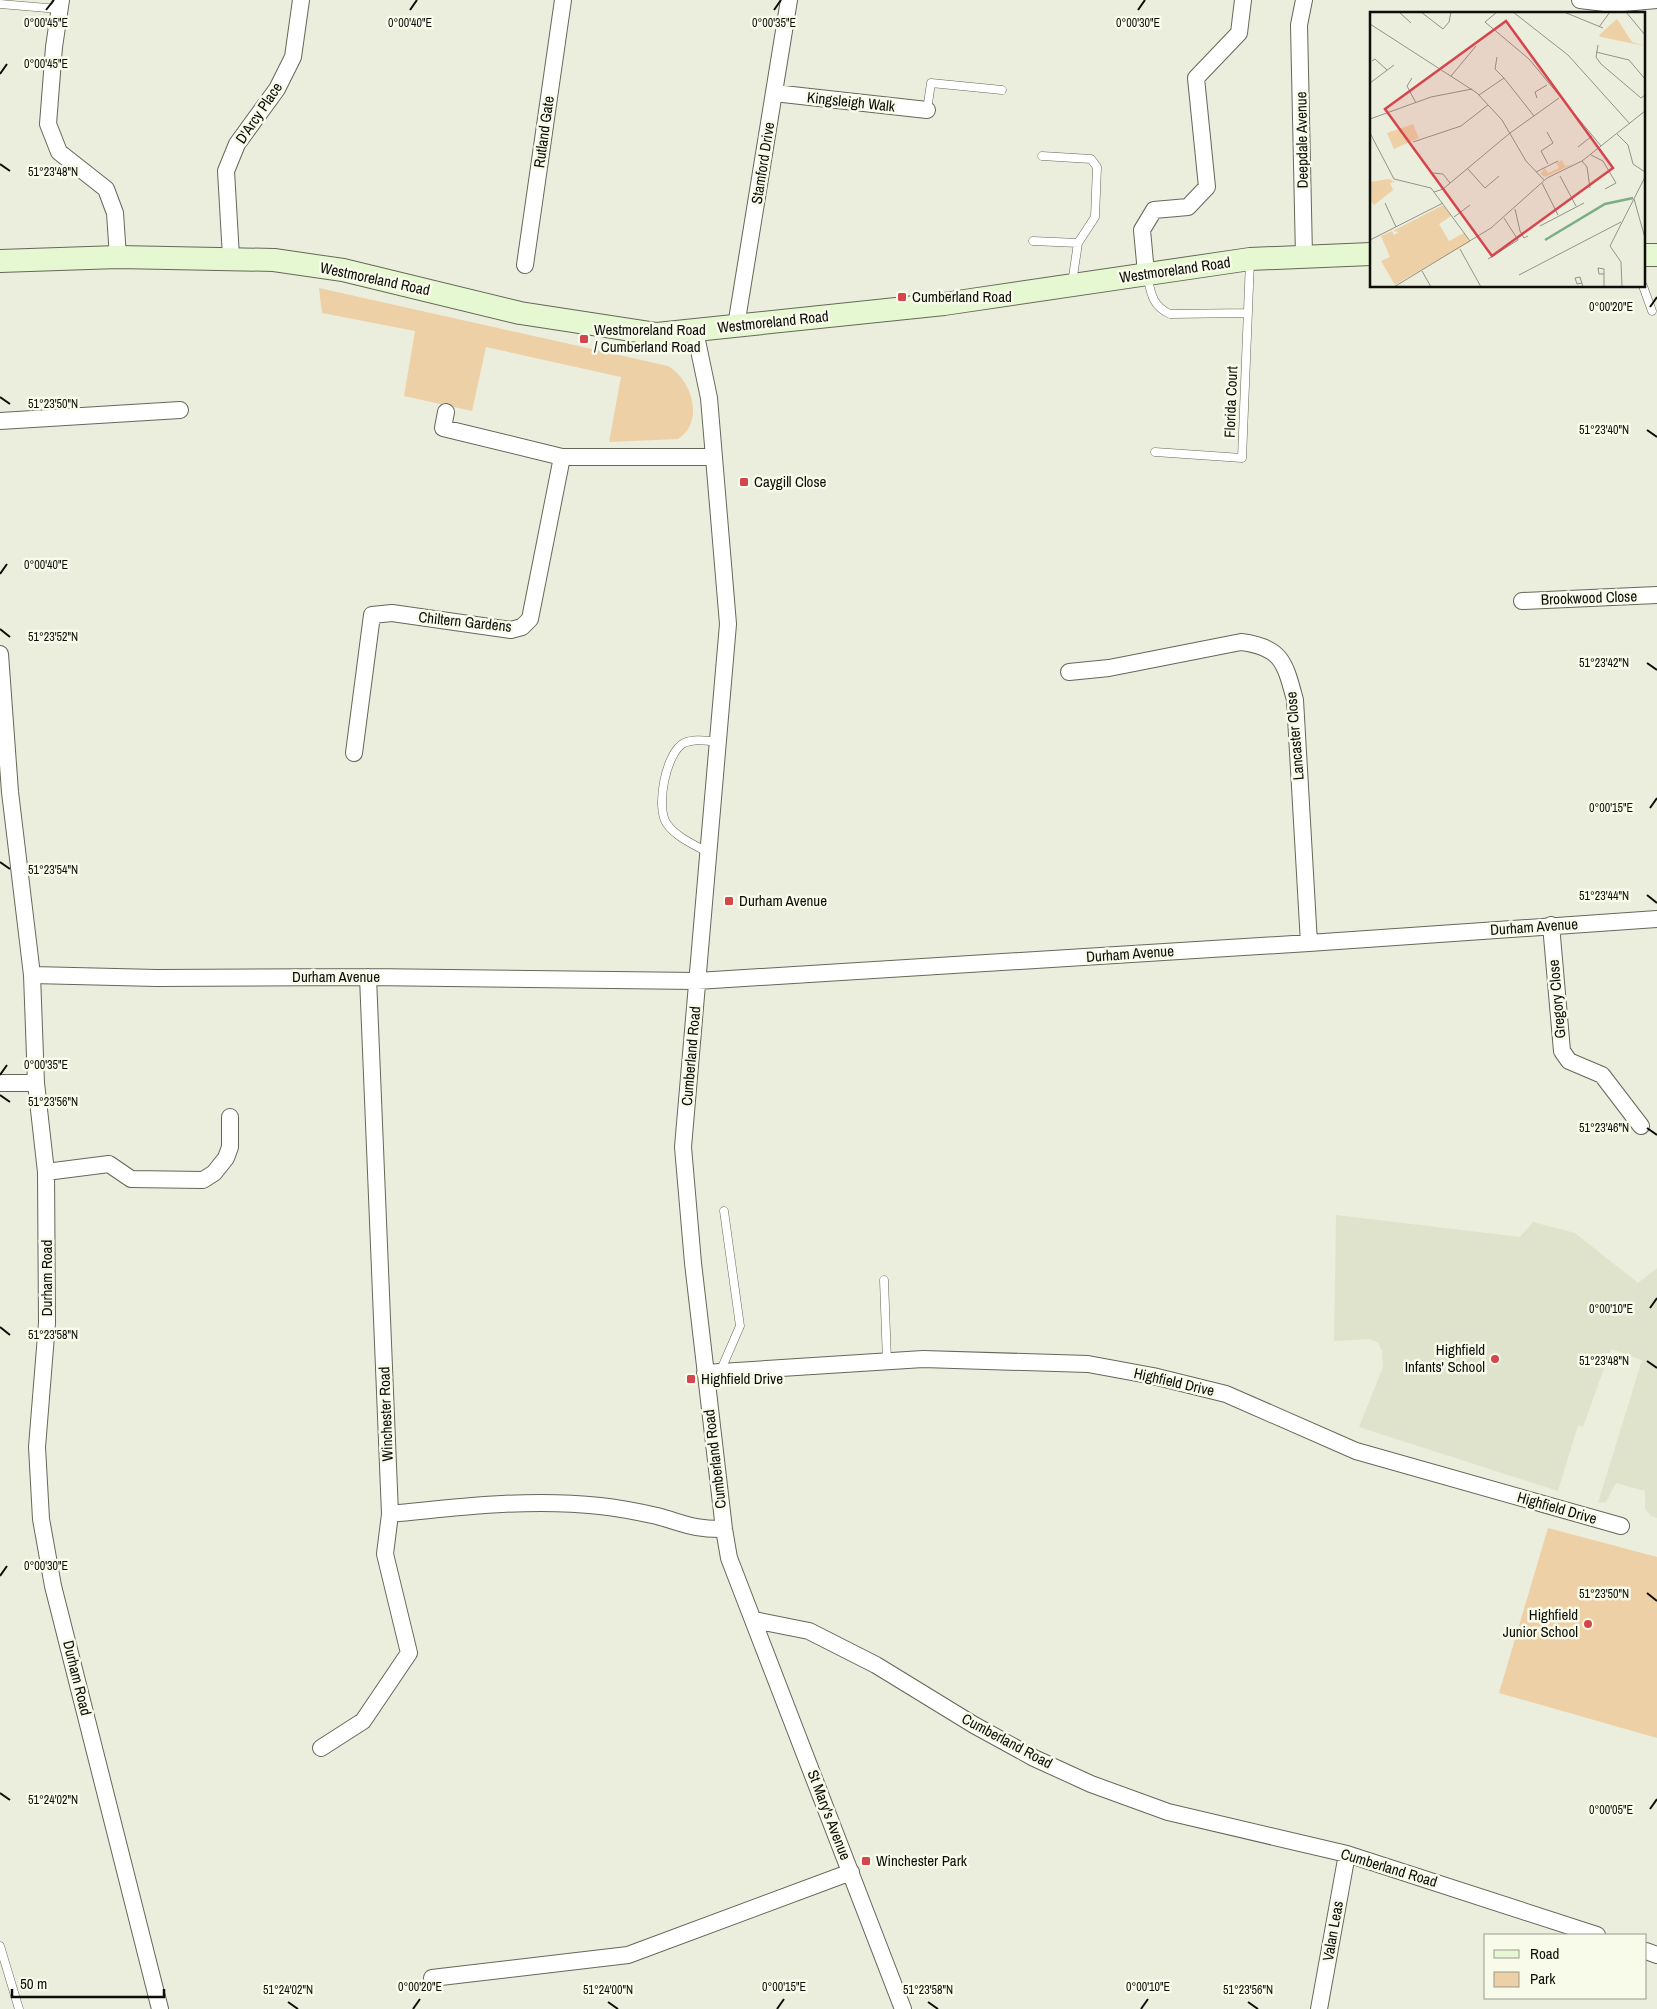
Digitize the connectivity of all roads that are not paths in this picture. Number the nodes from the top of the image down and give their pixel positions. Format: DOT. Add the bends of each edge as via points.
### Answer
graph roads {
  1 [pos="301,0"];
  2 [pos="563,0"];
  3 [pos="789,0"];
  4 [pos="1243,0"];
  5 [pos="1304,0"];
  6 [pos="1580,0"];
  7 [pos="1657,0"];
  8 [pos="0,4"];
  9 [pos="60,5"];
  10 [pos="1002,90"];
  11 [pos="774,93"];
  12 [pos="928,110"];
  13 [pos="1042,156"];
  14 [pos="1034,240"];
  15 [pos="1078,243"];
  16 [pos="1370,254"];
  17 [pos="1644,255"];
  18 [pos="1657,255"];
  19 [pos="118,256"];
  20 [pos="1304,256"];
  21 [pos="231,257"];
  22 [pos="1250,259"];
  23 [pos="0,261"];
  24 [pos="525,265"];
  25 [pos="1146,273"];
  26 [pos="1072,285"];
  27 [pos="1644,288"];
  28 [pos="1652,311"];
  29 [pos="1248,312"];
  30 [pos="736,326"];
  31 [pos="695,331"];
  32 [pos="180,410"];
  33 [pos="446,412"];
  34 [pos="0,421"];
  35 [pos="1155,452"];
  36 [pos="562,457"];
  37 [pos="714,457"];
  38 [pos="1657,595"];
  39 [pos="1522,601"];
  40 [pos="0,654"];
  41 [pos="1070,672"];
  42 [pos="719,742"];
  43 [pos="354,753"];
  44 [pos="709,853"];
  45 [pos="1657,919"];
  46 [pos="1551,925"];
  47 [pos="1308,943"];
  48 [pos="32,975"];
  49 [pos="368,977"];
  50 [pos="697,980"];
  51 [pos="0,1083"];
  52 [pos="36,1083"];
  53 [pos="230,1117"];
  54 [pos="1641,1126"];
  55 [pos="46,1172"];
  56 [pos="724,1211"];
  57 [pos="884,1280"];
  58 [pos="887,1361"];
  59 [pos="713,1372"];
  60 [pos="390,1514"];
  61 [pos="1621,1526"];
  62 [pos="724,1529"];
  63 [pos="754,1620"];
  64 [pos="321,1748"];
  65 [pos="1347,1854"];
  66 [pos="851,1872"];
  67 [pos="1594,1934"];
  68 [pos="0,1946"];
  69 [pos="432,1978"];
  70 [pos="20,2009"];
  71 [pos="160,2009"];
  72 [pos="903,2009"];
  73 [pos="1320,2009"];
  1 -- 21 [label="street, D'Arcy Place" via="292,57 277,89 237,144 226,172"];
  2 -- 24 [label="street, Rutland Gate"];
  3 -- 11 [label="street, Stamford Drive"];
  4 -- 25 [label="street" via="1240,33 1196,78 1207,187 1188,207 1154,210 1142,230"];
  5 -- 20 [label="street, Deepdale Avenue" via="1300,25"];
  6 -- 7 [label="street" via="1613,4"];
  8 -- 9 [label="lane"];
  9 -- 19 [label="street" via="48,124 59,152 106,189 115,213"];
  10 -- 12 [label="lane" via="931,83"];
  11 -- 12 [label="street, Kingsleigh Walk"];
  11 -- 30 [label="street, Stamford Drive"];
  13 -- 15 [label="lane" via="1091,159 1097,167 1095,217"];
  14 -- 15 [label="lane"];
  15 -- 26 [label="lane"];
  16 -- 20 [label="main road, Westmoreland Road"];
  17 -- 18 [label="main road"];
  19 -- 21 [label="main road, Westmoreland Road"];
  19 -- 23 [label="main road, Westmoreland Road"];
  20 -- 22 [label="main road, Westmoreland Road"];
  21 -- 31 [label="main road, Westmoreland Road" via="343,270 520,313 632,332"];
  22 -- 25 [label="main road, Westmoreland Road"];
  22 -- 29 [label="lane, Florida Court"];
  25 -- 26 [label="main road, Westmoreland Road"];
  25 -- 29 [label="lane" via="1152,300 1160,310 1170,314"];
  26 -- 30 [label="main road, Westmoreland Road" via="944,304"];
  27 -- 28 [label="lane"];
  29 -- 35 [label="lane, Florida Court" via="1242,458"];
  30 -- 31 [label="main road, Westmoreland Road"];
  31 -- 37 [label="street, Cumberland Road" via="709,398"];
  32 -- 34 [label="street"];
  33 -- 36 [label="street" via="443,428"];
  36 -- 37 [label="street"];
  36 -- 43 [label="street, Chiltern Gardens" via="530,618 522,627 511,630 392,613 372,615"];
  37 -- 42 [label="street, Cumberland Road" via="728,624"];
  38 -- 39 [label="street, Brookwood Close"];
  40 -- 48 [label="street, Durham Road" via="10,792"];
  41 -- 47 [label="street, Lancaster Close" via="1109,668 1241,642 1261,644 1276,654 1284,666 1295,700"];
  42 -- 44 [label="street, Cumberland Road"];
  42 -- 44 [label="lane" via="691,740 679,746 671,757 662,802 663,816 671,829"];
  44 -- 50 [label="street, Cumberland Road"];
  45 -- 46 [label="street, Durham Avenue"];
  46 -- 47 [label="street, Durham Avenue"];
  46 -- 54 [label="street, Gregory Close" via="1562,1051 1569,1061 1602,1076"];
  47 -- 50 [label="street, Durham Avenue"];
  48 -- 49 [label="street, Durham Avenue"];
  48 -- 52 [label="street, Durham Road"];
  49 -- 50 [label="street, Durham Avenue"];
  49 -- 60 [label="street, Winchester Road"];
  50 -- 59 [label="street, Cumberland Road" via="683,1147"];
  51 -- 52 [label="street"];
  52 -- 55 [label="street, Durham Road"];
  53 -- 55 [label="street" via="230,1147 226,1158 214,1173 203,1180 130,1179 109,1164"];
  55 -- 71 [label="street, Durham Road" via="47,1322 37,1448 41,1519 53,1586"];
  56 -- 59 [label="lane" via="740,1326"];
  57 -- 58 [label="lane"];
  58 -- 59 [label="street, Highfield Drive"];
  58 -- 61 [label="street, Highfield Drive" via="923,1359 1088,1364 1153,1376 1226,1394 1356,1451"];
  59 -- 62 [label="street, Cumberland Road"];
  60 -- 62 [label="street" via="550,1501 648,1514 702,1530"];
  60 -- 64 [label="street, Winchester Road" via="386,1554 409,1654 363,1721"];
  62 -- 63 [label="street, Cumberland Road" via="729,1558"];
  63 -- 65 [label="street, Cumberland Road" via="809,1631 876,1665 1034,1758 1091,1784 1168,1812"];
  63 -- 66 [label="street, St Mary's Avenue"];
  65 -- 67 [label="street, Cumberland Road"];
  65 -- 73 [label="street, Valan Leas"];
  66 -- 69 [label="street" via="628,1955"];
  66 -- 72 [label="street, St Mary's Avenue"];
  68 -- 70 [label="lane"];
}
